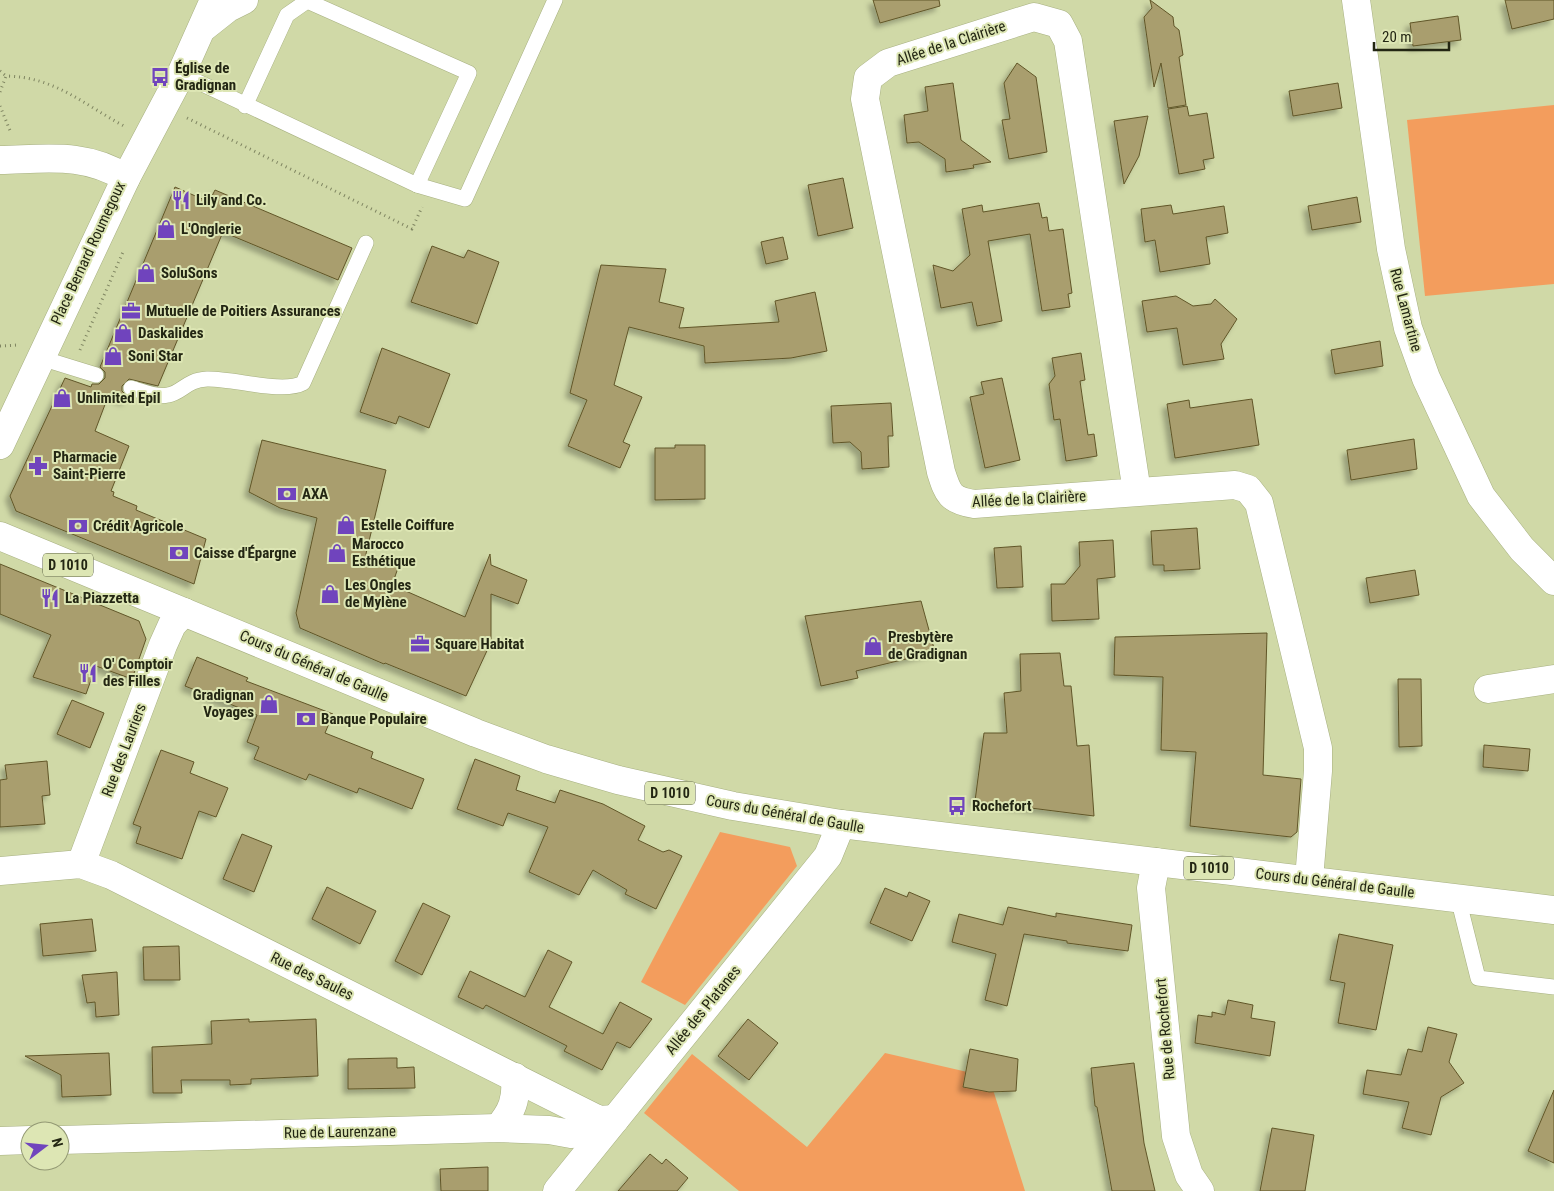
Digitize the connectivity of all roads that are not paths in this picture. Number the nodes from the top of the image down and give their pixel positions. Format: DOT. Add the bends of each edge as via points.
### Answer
graph roads {
  1 [pos="214,0"];
  2 [pos="244,0"];
  3 [pos="555,0"];
  4 [pos="1356,0"];
  5 [pos="204,27"];
  6 [pos="181,74"];
  7 [pos="244,106"];
  8 [pos="0,160"];
  9 [pos="126,178"];
  10 [pos="417,185"];
  11 [pos="366,243"];
  12 [pos="41,358"];
  13 [pos="96,375"];
  14 [pos="131,388"];
  15 [pos="0,444"];
  16 [pos="1137,492"];
  17 [pos="0,536"];
  18 [pos="1554,581"];
  19 [pos="184,612"];
  20 [pos="1554,679"];
  21 [pos="1488,689"];
  22 [pos="841,824"];
  23 [pos="1156,862"];
  24 [pos="80,864"];
  25 [pos="0,872"];
  26 [pos="1309,879"];
  27 [pos="1458,898"];
  28 [pos="1554,910"];
  29 [pos="1554,987"];
  30 [pos="515,1077"];
  31 [pos="615,1119"];
  32 [pos="498,1128"];
  33 [pos="20,1140"];
  34 [pos="70,1140"];
  35 [pos="0,1141"];
  36 [pos="557,1191"];
  37 [pos="1200,1191"];
  1 -- 5 [label="street"];
  2 -- 5 [label="street"];
  3 -- 10 [label="lane" via="465,199"];
  4 -- 18 [label="street, Rue Lamartine" via="1391,249 1408,328 1430,386 1481,496 1522,549"];
  5 -- 6 [label="street"];
  6 -- 7 [label="lane"];
  6 -- 9 [label="street"];
  7 -- 10 [label="lane"];
  7 -- 10 [label="lane" via="287,15 307,1 469,73"];
  8 -- 9 [label="street, Place Bernard Roumegoux" via="80,159 107,166"];
  9 -- 12 [label="street, Place Bernard Roumegoux"];
  11 -- 14 [label="lane" via="302,382 286,387 204,379 188,383 170,395 158,396"];
  12 -- 13 [label="lane"];
  12 -- 15 [label="street, Place Bernard Roumegoux"];
  16 -- 16 [label="street, Allée de la Clairière" via="974,504 960,502 948,494 865,99 868,78 888,63 1034,17 1059,24 1068,42"];
  16 -- 26 [label="street, Allée de la Clairière" via="1235,485 1248,489 1259,503 1318,748"];
  17 -- 19 [label="street, Cours du Général de Gaulle / D 1010"];
  19 -- 22 [label="street, Cours du Général de Gaulle / D 1010" via="546,759 676,794"];
  19 -- 24 [label="street, Rue des Lauriers" via="172,625 163,646"];
  20 -- 21 [label="street"];
  22 -- 23 [label="street, Cours du Général de Gaulle / D 1010"];
  22 -- 31 [label="street, Allée des Platanes" via="828,856"];
  23 -- 26 [label="street, Cours du Général de Gaulle / D 1010"];
  23 -- 37 [label="street, Rue de Rochefort" via="1151,888 1176,1136 1189,1175"];
  24 -- 25 [label="street, Rue des Saules"];
  24 -- 30 [label="street, Rue des Saules" via="111,875"];
  26 -- 27 [label="street, Cours du Général de Gaulle / D 1010"];
  27 -- 28 [label="street, Cours du Général de Gaulle / D 1010"];
  27 -- 29 [label="lane" via="1478,978"];
  30 -- 31 [label="street, Rue des Saules" via="599,1120"];
  30 -- 32 [label="street" via="516,1101"];
  31 -- 32 [label="street, Rue de Laurenzane" via="587,1134"];
  31 -- 36 [label="street, Allée des Platanes"];
  32 -- 34 [label="street, Rue de Laurenzane"];
  33 -- 35 [label="street"];
}
